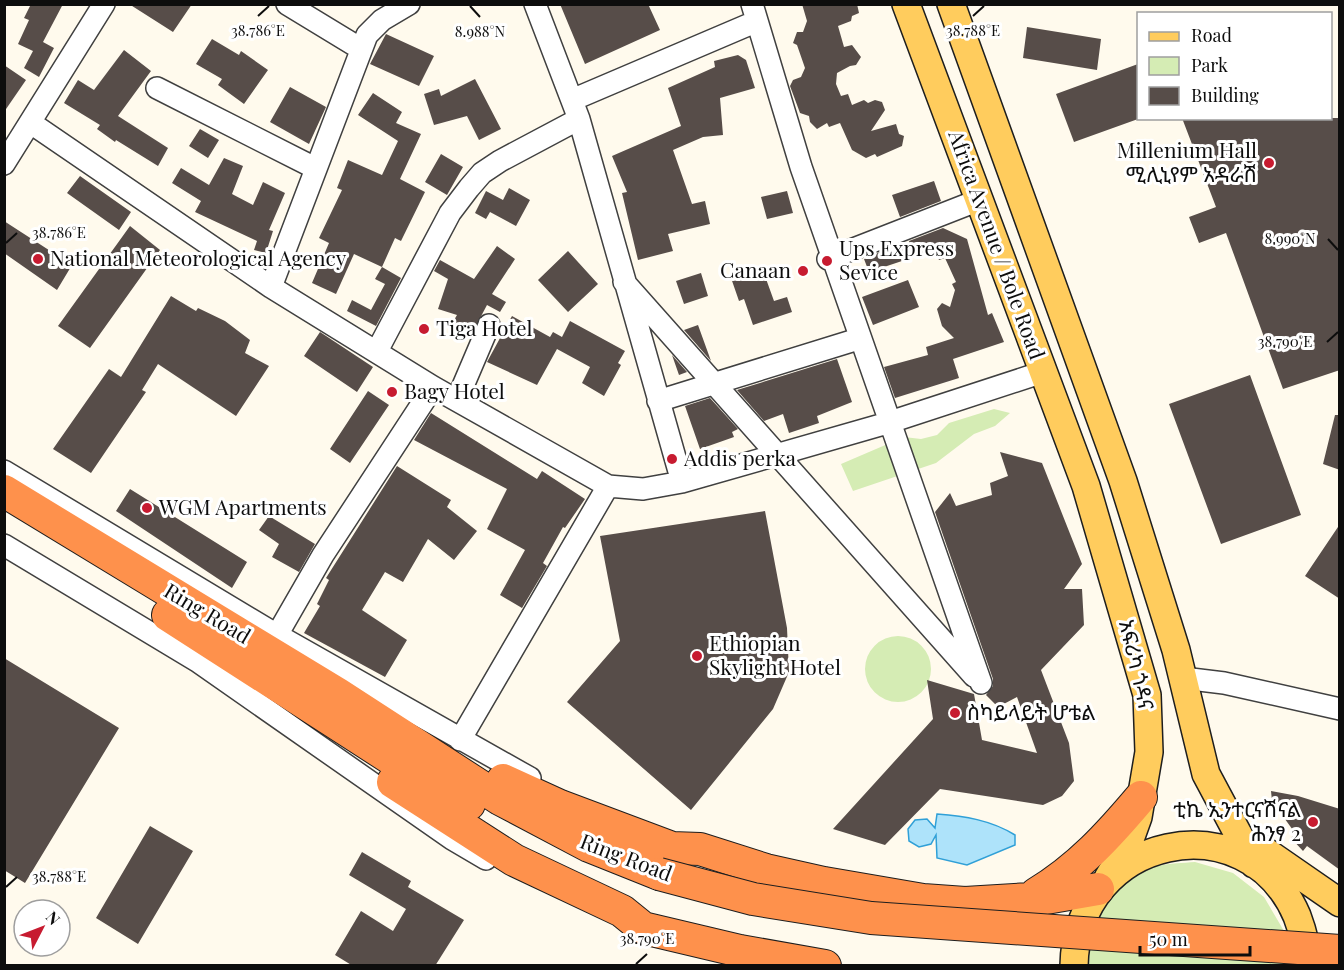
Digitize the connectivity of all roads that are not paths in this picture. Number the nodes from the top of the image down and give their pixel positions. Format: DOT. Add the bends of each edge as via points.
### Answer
graph roads {
  1 [pos="104,4"];
  2 [pos="287,4"];
  3 [pos="409,4"];
  4 [pos="535,4"];
  5 [pos="906,4"];
  6 [pos="951,4"];
  7 [pos="754,13"];
  8 [pos="361,49"];
  9 [pos="157,88"];
  10 [pos="576,110"];
  11 [pos="31,123"];
  12 [pos="4,164"];
  13 [pos="315,168"];
  14 [pos="979,200"];
  15 [pos="828,259"];
  16 [pos="624,282"];
  17 [pos="271,286"];
  18 [pos="489,325"];
  19 [pos="855,340"];
  20 [pos="377,351"];
  21 [pos="1043,372"];
  22 [pos="433,387"];
  23 [pos="457,400"];
  24 [pos="658,401"];
  25 [pos="884,424"];
  26 [pos="4,471"];
  27 [pos="1123,481"];
  28 [pos="682,482"];
  29 [pos="608,486"];
  30 [pos="1086,486"];
  31 [pos="4,491"];
  32 [pos="4,514"];
  33 [pos="4,545"];
  34 [pos="277,635"];
  35 [pos="252,669"];
  36 [pos="977,672"];
  37 [pos="1183,678"];
  38 [pos="1340,709"];
  39 [pos="450,751"];
  40 [pos="1141,797"];
  41 [pos="1234,824"];
  42 [pos="1254,864"];
  43 [pos="652,882"];
  44 [pos="1103,884"];
  45 [pos="1028,899"];
  46 [pos="1340,903"];
  47 [pos="1292,905"];
  48 [pos="1340,918"];
  49 [pos="643,928"];
  50 [pos="1340,951"];
  51 [pos="825,966"];
  52 [pos="1074,966"];
  53 [pos="1267,966"];
  54 [pos="1307,966"];
  1 -- 11 [label="street"];
  2 -- 8 [label="street"];
  3 -- 8 [label="street" via="382,20"];
  4 -- 10 [label="street"];
  5 -- 14 [label="main road, Africa Avenue / Bole Road"];
  6 -- 27 [label="main road, Africa Avenue / Bole Road"];
  7 -- 10 [label="street"];
  7 -- 36 [label="street" via="801,167"];
  8 -- 13 [label="street"];
  9 -- 13 [label="street"];
  10 -- 16 [label="street"];
  10 -- 20 [label="street" via="482,173 469,188 450,213"];
  11 -- 12 [label="street"];
  11 -- 17 [label="street"];
  13 -- 17 [label="street"];
  14 -- 15 [label="street"];
  14 -- 21 [label="main road, Africa Avenue / Bole Road"];
  15 -- 19 [label="street"];
  15 -- 36 [label="street"];
  16 -- 24 [label="street"];
  16 -- 36 [label="street" via="981,683"];
  17 -- 20 [label="street"];
  18 -- 23 [label="street"];
  19 -- 24 [label="street"];
  19 -- 25 [label="street"];
  20 -- 22 [label="street"];
  21 -- 25 [label="street"];
  21 -- 30 [label="main road, Africa Avenue / Bole Road"];
  22 -- 23 [label="street"];
  22 -- 34 [label="street" via="323,555"];
  23 -- 29 [label="street"];
  24 -- 28 [label="street"];
  25 -- 28 [label="street"];
  26 -- 34 [label="street"];
  27 -- 37 [label="main road, አፍሪካ ጎዳና"];
  28 -- 29 [label="street" via="643,489"];
  29 -- 39 [label="street"];
  30 -- 40 [label="main road, አፍሪካ ጎዳና" via="1147,695 1149,752"];
  31 -- 39 [label="highway, Ring Road" via="338,694"];
  32 -- 35 [label="highway, Ring Road"];
  33 -- 49 [label="street" via="197,662 452,839 526,883 594,913"];
  34 -- 39 [label="street"];
  35 -- 43 [label="highway, Ring Road" via="358,738 559,853"];
  35 -- 49 [label="highway" via="286,702 454,823 514,860 622,911"];
  37 -- 38 [label="street"];
  37 -- 41 [label="main road, አፍሪካ ጎዳና" via="1206,774"];
  39 -- 43 [label="highway, Ring Road" via="535,820"];
  39 -- 45 [label="highway" via="457,761 560,806 672,848 700,849 766,870 923,900 964,903"];
  40 -- 44 [label="main road, አፍሪካ ጎዳና" via="1128,845"];
  40 -- 45 [label="highway" via="1071,872"];
  41 -- 42 [label="main road, አፍሪካ ጎዳና"];
  41 -- 46 [label="main road" via="1275,860"];
  42 -- 44 [label="main road" via="1225,850 1194,845 1173,847 1134,859"];
  42 -- 47 [label="main road" via="1275,882"];
  43 -- 50 [label="highway, Ring Road, bridge" via="871,918"];
  43 -- 53 [label="highway, Ring Road" via="734,916 840,933"];
  44 -- 45 [label="highway"];
  44 -- 52 [label="main road, አፍሪካ ጎዳና" via="1083,915"];
  47 -- 48 [label="main road"];
  47 -- 54 [label="main road" via="1303,930"];
  49 -- 51 [label="highway"];
}
